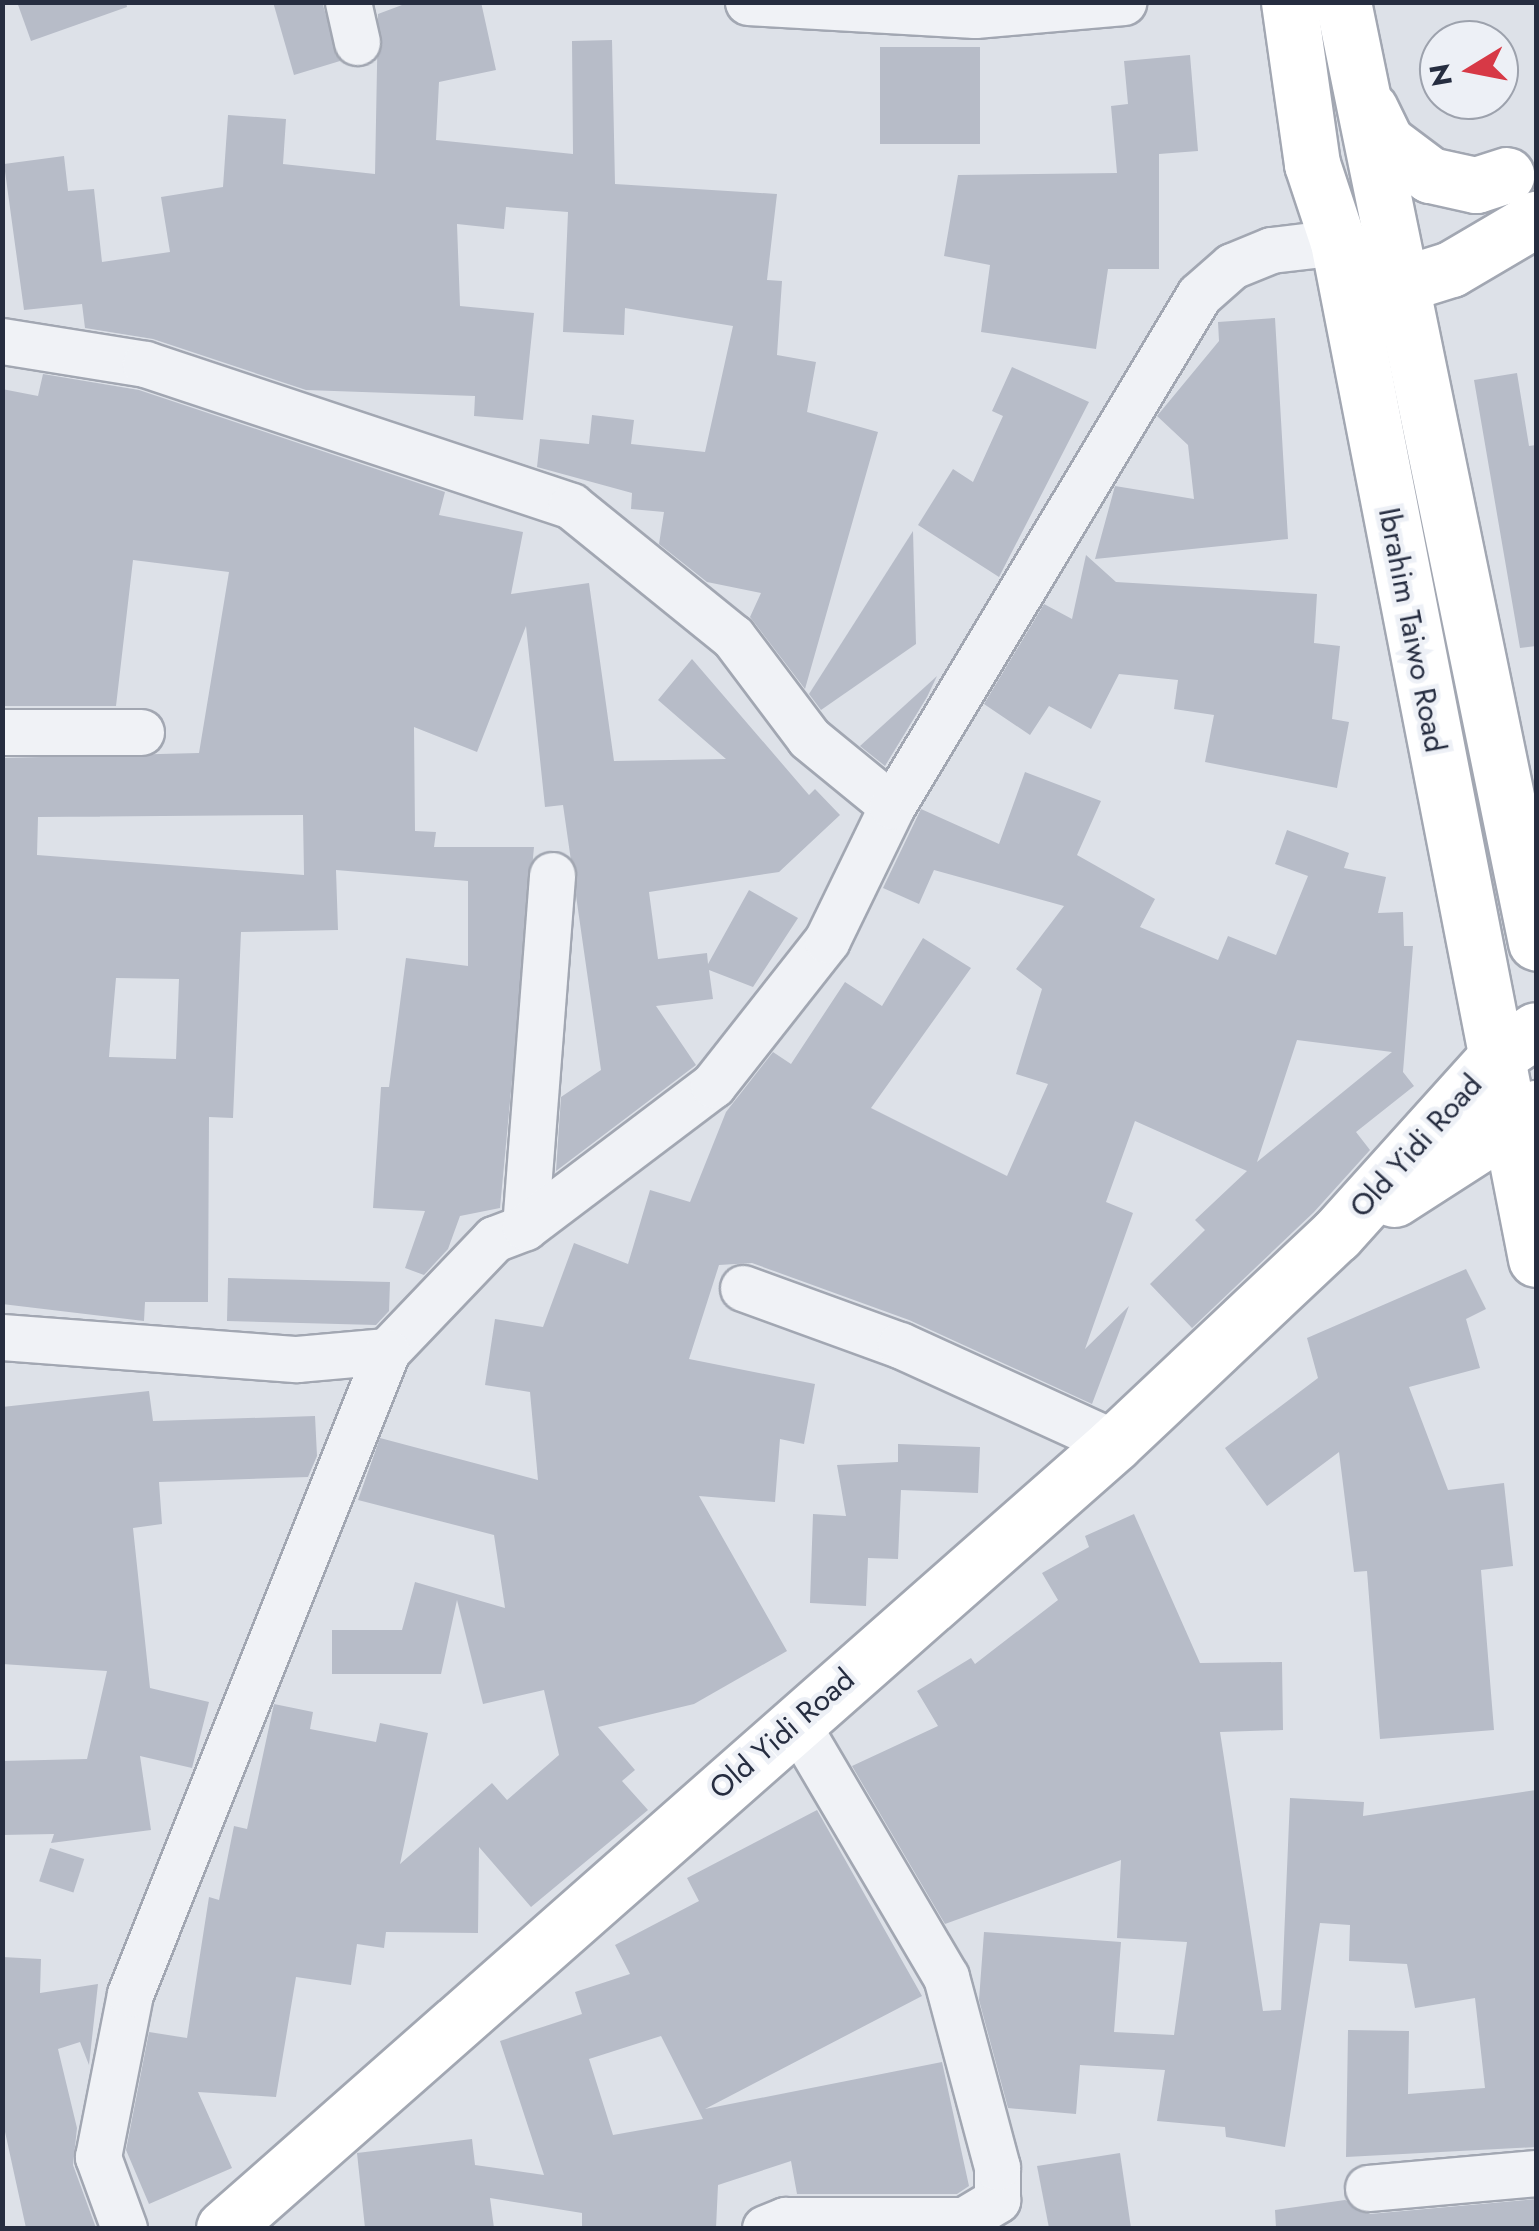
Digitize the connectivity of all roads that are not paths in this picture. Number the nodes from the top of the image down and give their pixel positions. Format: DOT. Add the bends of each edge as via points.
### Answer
graph roads {
  1 [pos="748,2"];
  2 [pos="1123,2"];
  3 [pos="1289,2"];
  4 [pos="1343,2"];
  5 [pos="1350,59"];
  6 [pos="1526,182"];
  7 [pos="1392,229"];
  8 [pos="1338,242"];
  9 [pos="1481,255"];
  10 [pos="1404,285"];
  11 [pos="1350,300"];
  12 [pos="2,340"];
  13 [pos="1426,402"];
  14 [pos="2,732"];
  15 [pos="142,732"];
  16 [pos="892,806"];
  17 [pos="552,874"];
  18 [pos="1536,942"];
  19 [pos="1516,1043"];
  20 [pos="1523,1117"];
  21 [pos="524,1227"];
  22 [pos="1336,1235"];
  23 [pos="1536,1259"];
  24 [pos="743,1288"];
  25 [pos="2,1337"];
  26 [pos="387,1351"];
  27 [pos="1116,1443"];
  28 [pos="795,1721"];
  29 [pos="1536,2173"];
  30 [pos="1368,2188"];
  31 [pos="124,2228"];
  32 [pos="224,2228"];
  33 [pos="766,2228"];
  1 -- 2 [label="street" via="975,14"];
  3 -- 8 [label="main road, Ibrahim Taiwo Road" via="1312,164"];
  4 -- 5 [label="main road, Ibrahim Taiwo Road"];
  5 -- 6 [label="main road" via="1386,142 1406,162 1452,184"];
  5 -- 7 [label="main road, Ibrahim Taiwo Road"];
  6 -- 7 [label="main road"];
  6 -- 9 [label="main road"];
  7 -- 8 [label="main road"];
  7 -- 10 [label="main road, Ibrahim Taiwo Road"];
  8 -- 11 [label="main road, Ibrahim Taiwo Road"];
  8 -- 16 [label="street" via="1271,250 1232,266 1198,296"];
  9 -- 10 [label="main road"];
  9 -- 13 [label="main road" via="1443,304"];
  10 -- 11 [label="main road"];
  10 -- 13 [label="main road, Ibrahim Taiwo Road"];
  11 -- 19 [label="main road, Ibrahim Taiwo Road"];
  12 -- 16 [label="street" via="146,364 571,506 733,637 809,738"];
  13 -- 18 [label="main road, Ibrahim Taiwo Road"];
  14 -- 15 [label="street"];
  16 -- 21 [label="street" via="827,940 713,1084"];
  17 -- 21 [label="street"];
  19 -- 20 [label="main road, Ibrahim Taiwo Road"];
  19 -- 22 [label="main road, Old Yidi Road"];
  20 -- 22 [label="main road, Old Yidi Road"];
  20 -- 23 [label="main road, Ibrahim Taiwo Road"];
  21 -- 26 [label="street" via="494,1239"];
  22 -- 27 [label="main road, Old Yidi Road"];
  24 -- 27 [label="street" via="900,1345"];
  25 -- 26 [label="street" via="297,1359"];
  26 -- 31 [label="street" via="130,1994 98,2156"];
  27 -- 28 [label="main road, Old Yidi Road"];
  28 -- 32 [label="main road, Old Yidi Road"];
  28 -- 33 [label="street" via="946,1977 997,2167 996,2200 964,2220 785,2220"];
  29 -- 30 [label="street"];
}
